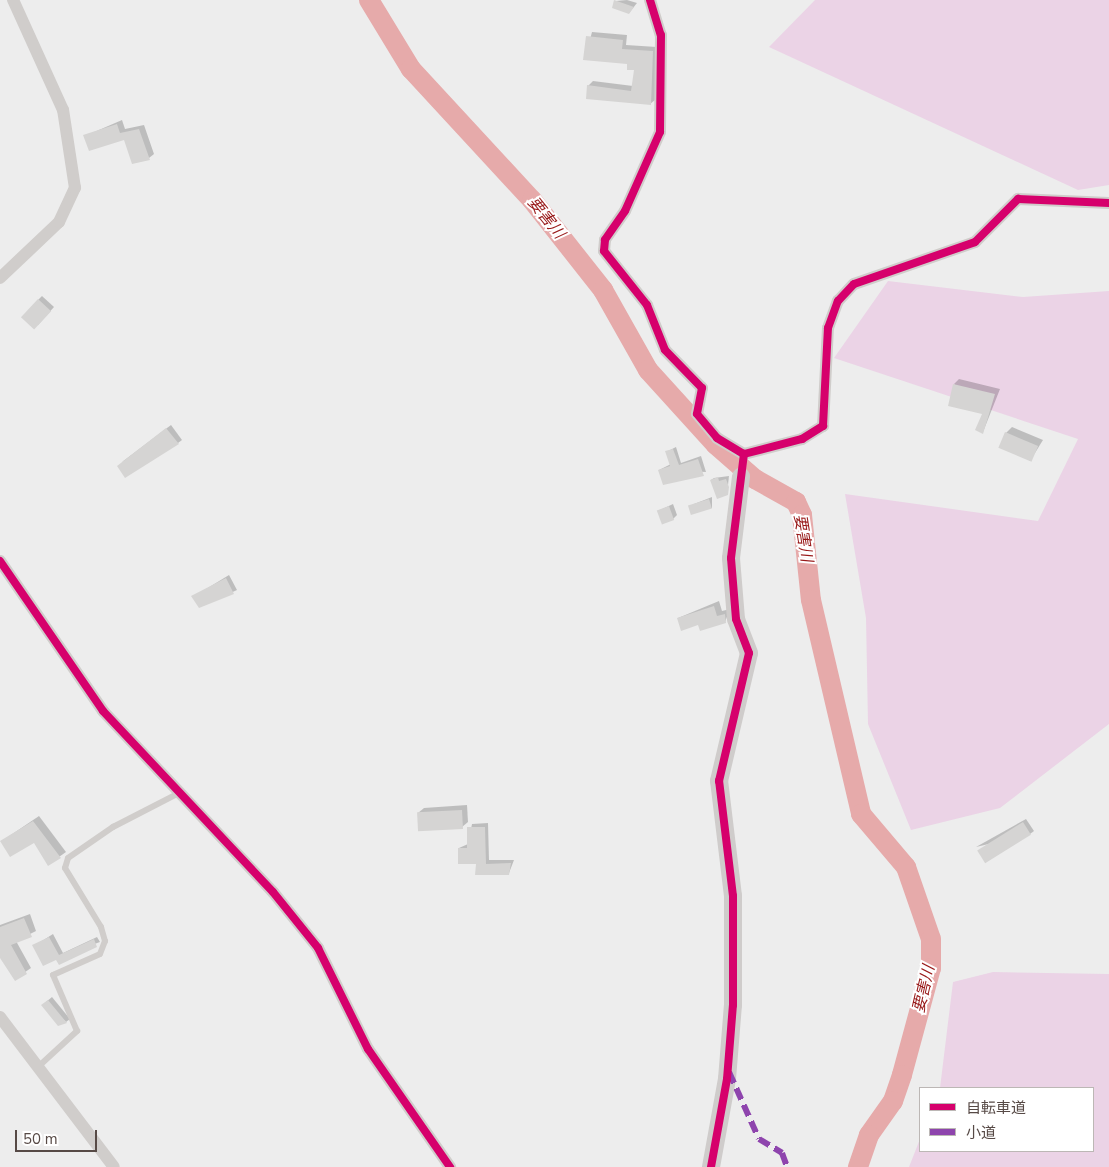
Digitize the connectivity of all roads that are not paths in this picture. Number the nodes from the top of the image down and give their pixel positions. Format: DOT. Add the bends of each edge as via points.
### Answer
graph roads {
  1 [pos="13,0"];
  2 [pos="650,0"];
  3 [pos="1109,203"];
  4 [pos="0,278"];
  5 [pos="742,466"];
  6 [pos="0,561"];
  7 [pos="179,793"];
  8 [pos="0,1017"];
  9 [pos="39,1066"];
  10 [pos="114,1167"];
  11 [pos="450,1167"];
  12 [pos="711,1167"];
  1 -- 4 [label="street" via="63,110 75,188 59,222"];
  2 -- 5 [label="street" via="661,45 660,132 629,202 605,240 604,251 647,305 665,350 702,388 697,414"];
  3 -- 5 [label="street" via="1018,199 975,242 854,284 838,301 828,328 823,426"];
  5 -- 12 [label="street" via="731,558 736,619 749,653 721,760 733,896 732,1005 727,1079"];
  6 -- 7 [label="street" via="78,678"];
  7 -- 9 [label="lane" via="113,827 68,858 64,868 101,927 105,941 100,954 53,975 77,1031"];
  7 -- 11 [label="street" via="318,948 368,1049"];
  8 -- 9 [label="street"];
  9 -- 10 [label="street"];
}
